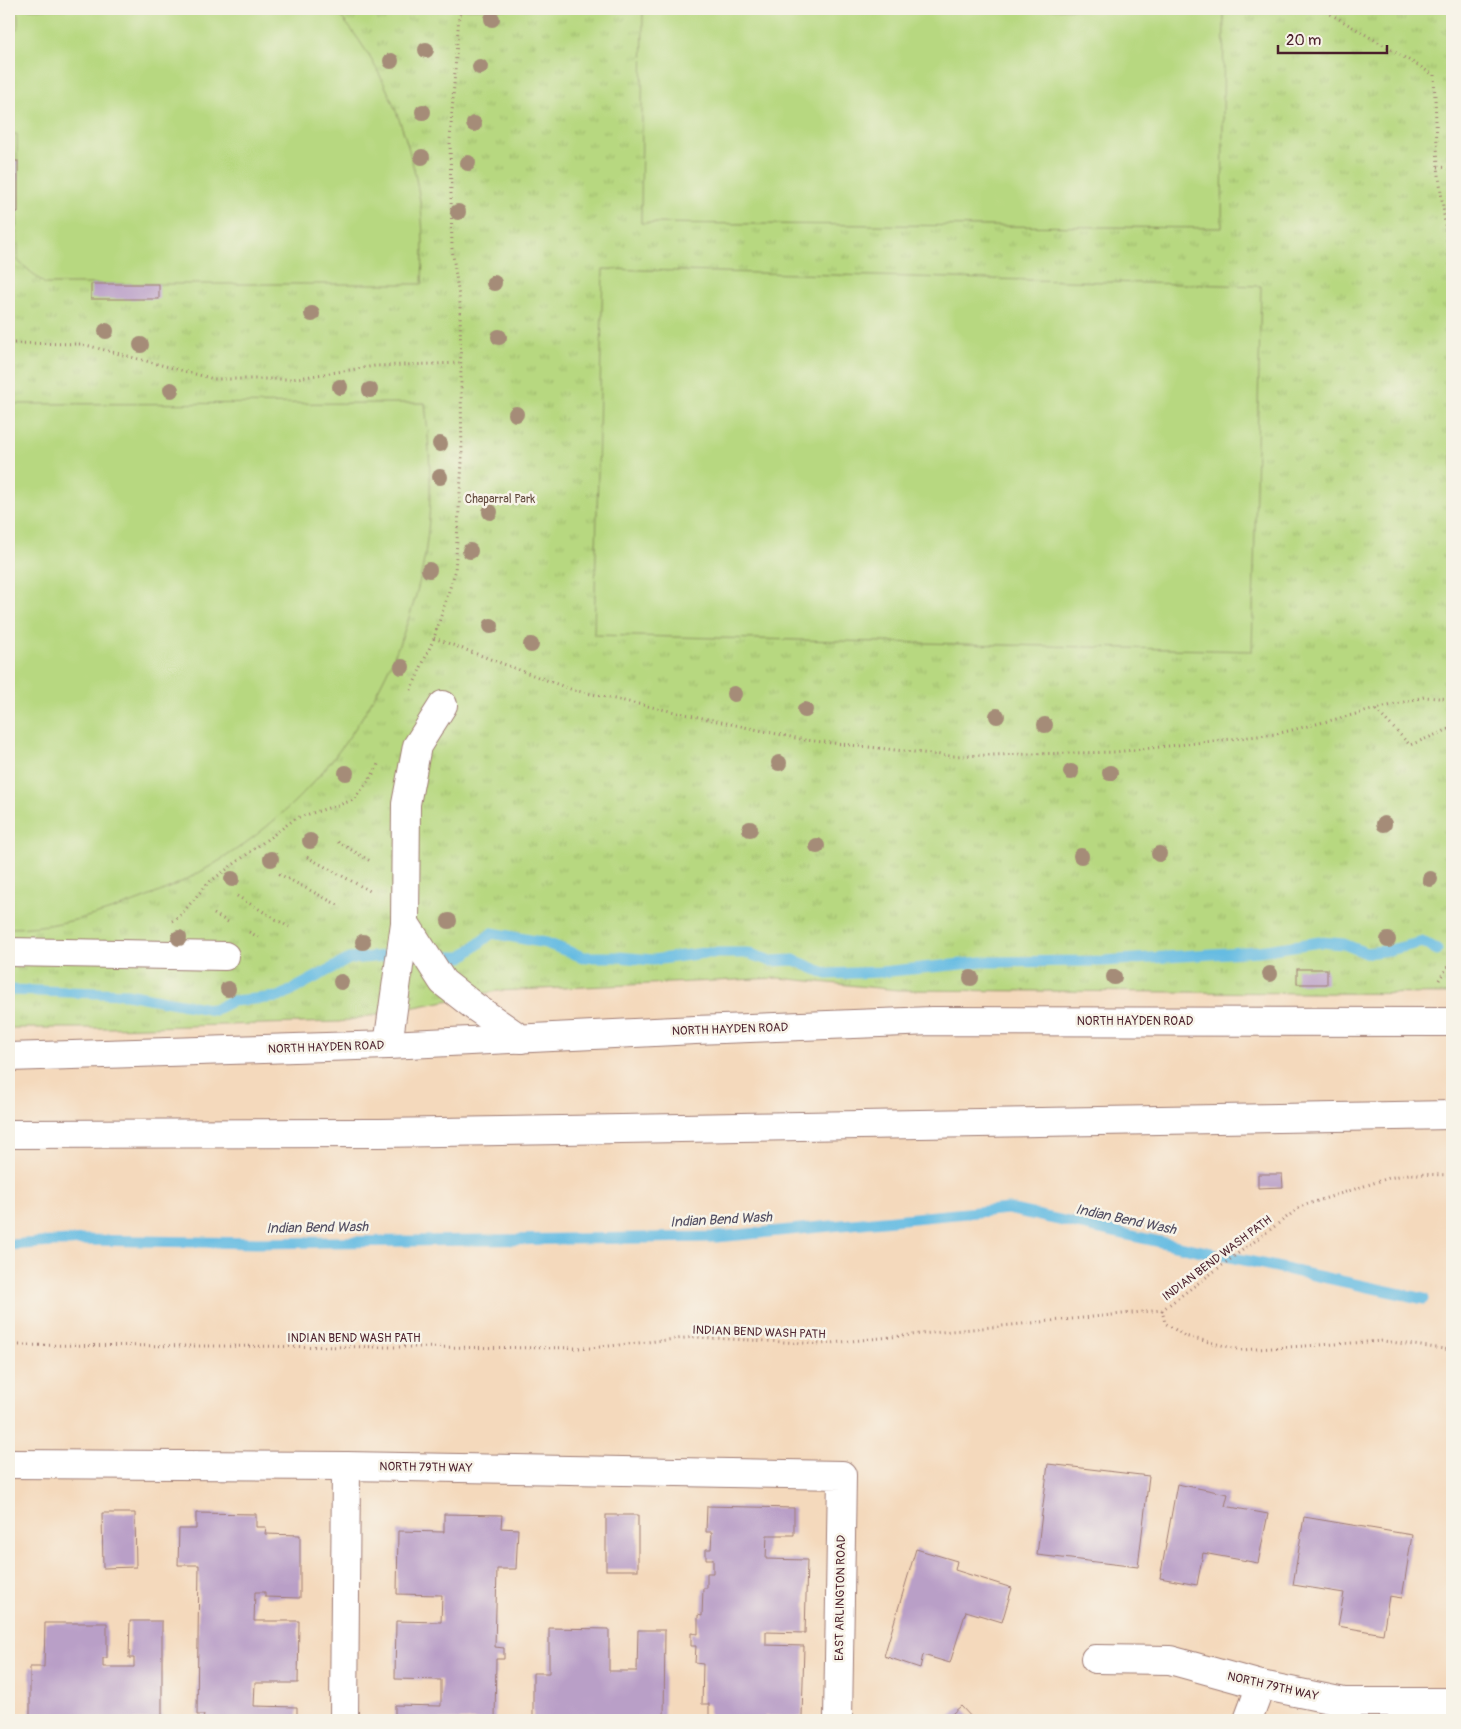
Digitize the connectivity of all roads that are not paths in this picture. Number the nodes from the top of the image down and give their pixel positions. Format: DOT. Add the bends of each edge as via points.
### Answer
graph roads {
  1 [pos="443,705"];
  2 [pos="405,923"];
  3 [pos="9,952"];
  4 [pos="225,956"];
  5 [pos="1452,1022"];
  6 [pos="521,1039"];
  7 [pos="388,1045"];
  8 [pos="9,1057"];
  9 [pos="1452,1115"];
  10 [pos="9,1134"];
  11 [pos="9,1464"];
  12 [pos="346,1466"];
  13 [pos="842,1475"];
  14 [pos="1095,1660"];
  15 [pos="1261,1685"];
  16 [pos="1452,1702"];
  17 [pos="344,1720"];
  18 [pos="838,1720"];
  19 [pos="1248,1720"];
  1 -- 2 [label="main road" via="417,746 406,804"];
  2 -- 6 [label="main road" via="443,982"];
  2 -- 7 [label="main road"];
  3 -- 4 [label="main road"];
  5 -- 6 [label="main road, NORTH HAYDEN ROAD" via="932,1021"];
  6 -- 7 [label="main road, NORTH HAYDEN ROAD"];
  7 -- 8 [label="main road, NORTH HAYDEN ROAD"];
  9 -- 10 [label="main road" via="400,1133"];
  11 -- 12 [label="main road, NORTH 79TH WAY"];
  12 -- 13 [label="main road, NORTH 79TH WAY"];
  12 -- 17 [label="main road"];
  13 -- 18 [label="main road, EAST ARLINGTON ROAD"];
  14 -- 15 [label="main road, NORTH 79TH WAY" via="1170,1660"];
  15 -- 16 [label="main road, NORTH 79TH WAY" via="1344,1702"];
  15 -- 19 [label="main road"];
}
